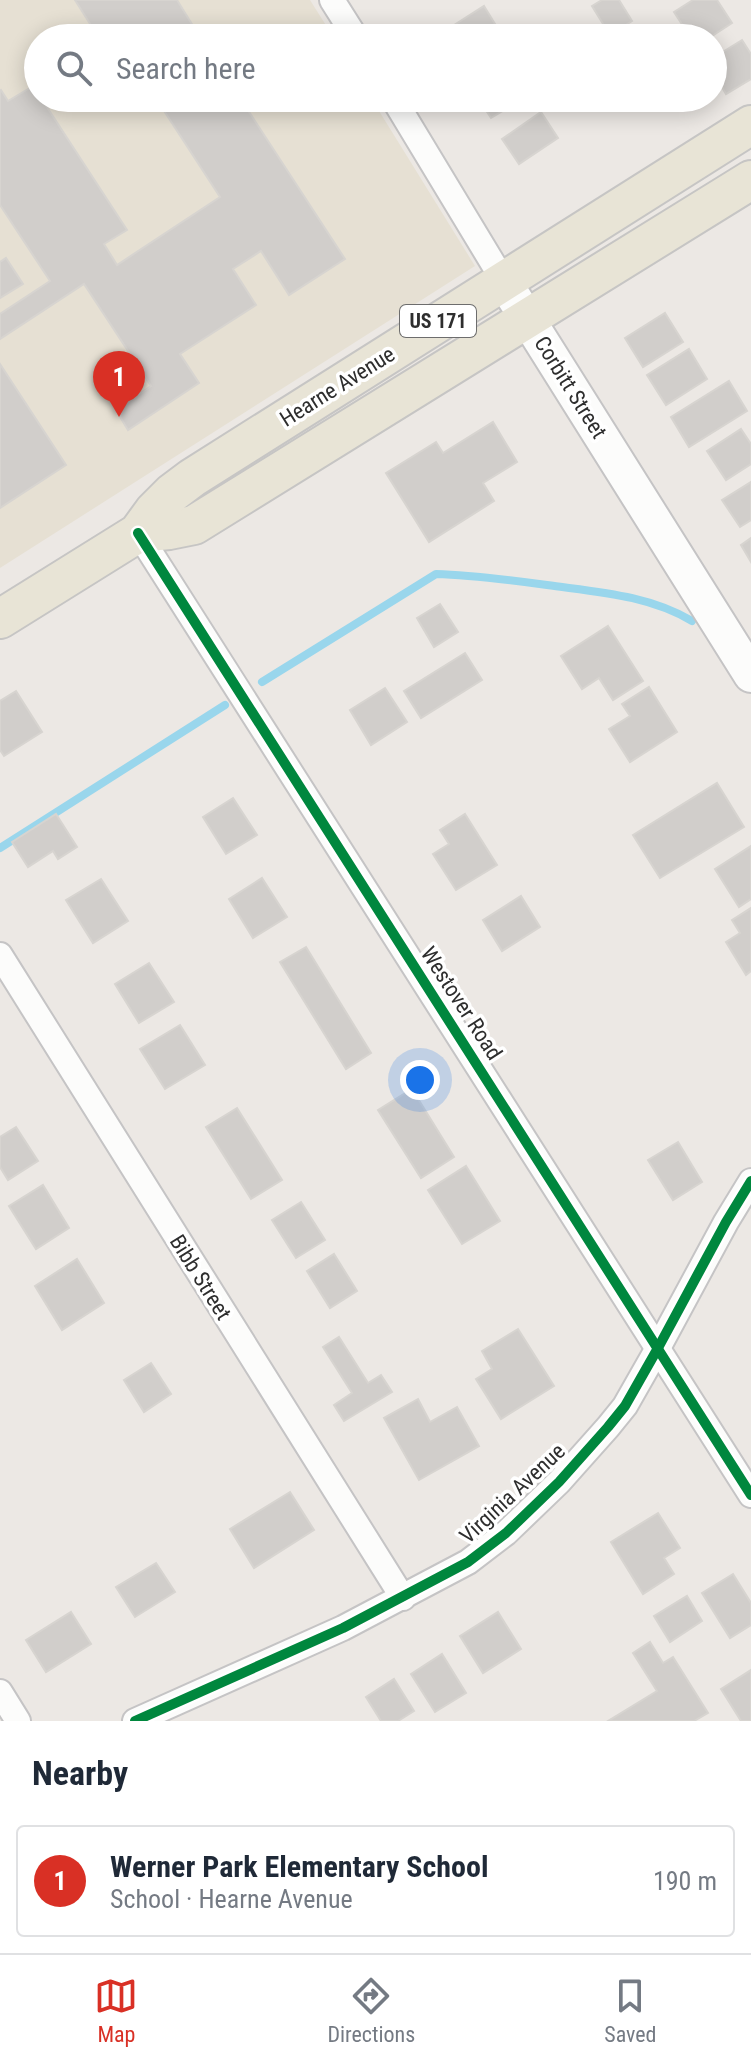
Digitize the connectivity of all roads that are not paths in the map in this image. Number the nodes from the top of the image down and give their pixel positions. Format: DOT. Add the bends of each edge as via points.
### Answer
graph roads {
  1 [pos="332,0"];
  2 [pos="347,24"];
  3 [pos="401,112"];
  4 [pos="751,125"];
  5 [pos="751,180"];
  6 [pos="503,280"];
  7 [pos="529,319"];
  8 [pos="138,533"];
  9 [pos="0,619"];
  10 [pos="751,675"];
  11 [pos="0,955"];
  12 [pos="751,1181"];
  13 [pos="658,1348"];
  14 [pos="751,1495"];
  15 [pos="403,1598"];
  16 [pos="0,1692"];
  17 [pos="18,1721"];
  18 [pos="135,1721"];
  1 -- 2 [label="street"];
  3 -- 6 [label="street, Corbitt Street"];
  4 -- 6 [label="main road, Hearne Avenue / US 171"];
  5 -- 7 [label="main road, Hearne Avenue / US 171"];
  6 -- 7 [label="street, Corbitt Street"];
  6 -- 8 [label="main road, Hearne Avenue / US 171" via="192,478"];
  7 -- 8 [label="main road, Hearne Avenue / US 171" via="194,525"];
  7 -- 10 [label="street, Corbitt Street"];
  8 -- 9 [label="main road, Hearne Avenue / US 171"];
  8 -- 13 [label="street, Westover Road"];
  11 -- 15 [label="street, Bibb Street"];
  12 -- 13 [label="street, Virginia Avenue"];
  13 -- 14 [label="street, Westover Road"];
  13 -- 15 [label="street, Virginia Avenue" via="625,1406 548,1492 468,1562"];
  15 -- 18 [label="street, Virginia Avenue"];
  16 -- 17 [label="street"];
}
